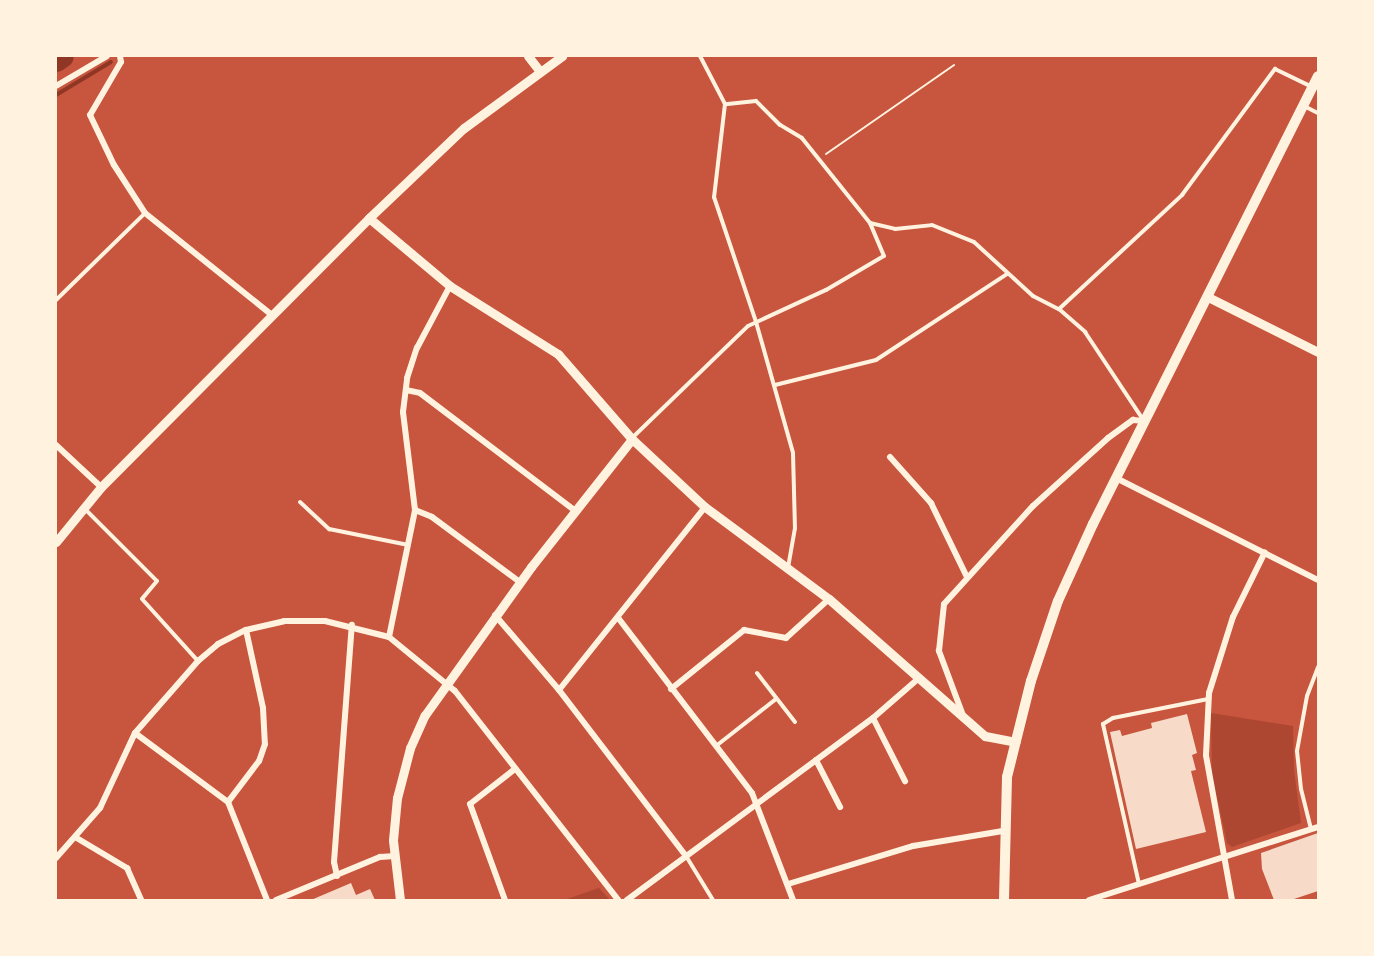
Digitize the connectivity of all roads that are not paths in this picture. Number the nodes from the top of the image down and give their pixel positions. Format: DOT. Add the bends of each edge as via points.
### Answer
graph roads {
  1 [pos="107,56"];
  2 [pos="120,56"];
  3 [pos="528,56"];
  4 [pos="562,56"];
  5 [pos="700,56"];
  6 [pos="538,70"];
  7 [pos="1318,76"];
  8 [pos="56,86"];
  9 [pos="1313,87"];
  10 [pos="725,104"];
  11 [pos="1304,105"];
  12 [pos="1318,113"];
  13 [pos="145,213"];
  14 [pos="369,218"];
  15 [pos="870,223"];
  16 [pos="1007,274"];
  17 [pos="450,286"];
  18 [pos="1208,297"];
  19 [pos="56,300"];
  20 [pos="1059,309"];
  21 [pos="272,315"];
  22 [pos="756,322"];
  23 [pos="1318,352"];
  24 [pos="775,385"];
  25 [pos="406,390"];
  26 [pos="1144,421"];
  27 [pos="632,439"];
  28 [pos="56,444"];
  29 [pos="890,456"];
  30 [pos="1116,478"];
  31 [pos="101,487"];
  32 [pos="300,502"];
  33 [pos="705,507"];
  34 [pos="83,508"];
  35 [pos="415,510"];
  36 [pos="574,510"];
  37 [pos="56,542"];
  38 [pos="408,545"];
  39 [pos="1265,552"];
  40 [pos="788,568"];
  41 [pos="967,577"];
  42 [pos="1318,580"];
  43 [pos="520,582"];
  44 [pos="829,599"];
  45 [pos="495,615"];
  46 [pos="619,619"];
  47 [pos="352,625"];
  48 [pos="246,630"];
  49 [pos="389,637"];
  50 [pos="198,661"];
  51 [pos="1318,667"];
  52 [pos="758,673"];
  53 [pos="919,678"];
  54 [pos="445,682"];
  55 [pos="671,688"];
  56 [pos="559,690"];
  57 [pos="776,699"];
  58 [pos="1208,699"];
  59 [pos="873,718"];
  60 [pos="964,718"];
  61 [pos="795,722"];
  62 [pos="135,733"];
  63 [pos="1015,742"];
  64 [pos="715,746"];
  65 [pos="816,760"];
  66 [pos="515,769"];
  67 [pos="905,781"];
  68 [pos="228,802"];
  69 [pos="758,803"];
  70 [pos="840,807"];
  71 [pos="1318,827"];
  72 [pos="1311,829"];
  73 [pos="1003,831"];
  74 [pos="75,837"];
  75 [pos="395,856"];
  76 [pos="686,856"];
  77 [pos="1223,857"];
  78 [pos="56,858"];
  79 [pos="337,876"];
  80 [pos="788,884"];
  81 [pos="1139,884"];
  82 [pos="141,900"];
  83 [pos="267,900"];
  84 [pos="276,900"];
  85 [pos="400,900"];
  86 [pos="505,900"];
  87 [pos="618,900"];
  88 [pos="627,900"];
  89 [pos="713,900"];
  90 [pos="793,900"];
  91 [pos="1004,900"];
  92 [pos="1089,900"];
  93 [pos="1232,900"];
  1 -- 8 [label="street"];
  2 -- 13 [label="street" via="121,62 90,115 114,165"];
  3 -- 6 [label="street"];
  4 -- 6 [label="street"];
  5 -- 10 [label="lane"];
  6 -- 14 [label="street" via="464,128"];
  7 -- 9 [label="main road"];
  9 -- 11 [label="main road"];
  9 -- 20 [label="lane" via="1275,69 1182,195"];
  10 -- 15 [label="lane" via="756,101 780,125 802,138"];
  10 -- 22 [label="lane" via="714,197"];
  11 -- 12 [label="lane"];
  11 -- 18 [label="main road"];
  13 -- 19 [label="lane"];
  13 -- 21 [label="street"];
  14 -- 17 [label="street"];
  14 -- 21 [label="street"];
  15 -- 16 [label="lane" via="895,229 932,225 974,243"];
  15 -- 22 [label="lane" via="884,256 825,290"];
  16 -- 20 [label="lane" via="1033,296"];
  16 -- 24 [label="lane" via="876,360"];
  17 -- 25 [label="street" via="417,348"];
  17 -- 27 [label="street" via="558,354"];
  18 -- 23 [label="street"];
  18 -- 26 [label="main road"];
  20 -- 26 [label="lane" via="1085,332"];
  21 -- 31 [label="street"];
  22 -- 24 [label="lane"];
  22 -- 27 [label="lane"];
  24 -- 40 [label="lane" via="794,471 795,528"];
  25 -- 35 [label="street" via="403,412"];
  25 -- 36 [label="street" via="420,393"];
  26 -- 30 [label="main road"];
  26 -- 41 [label="street" via="1133,420 1108,438 1033,506"];
  27 -- 33 [label="street"];
  27 -- 36 [label="street"];
  28 -- 31 [label="street"];
  29 -- 41 [label="street" via="931,503"];
  30 -- 39 [label="street"];
  30 -- 63 [label="main road" via="1058,601"];
  31 -- 34 [label="street"];
  32 -- 38 [label="lane" via="329,529"];
  33 -- 40 [label="street"];
  33 -- 46 [label="street"];
  34 -- 37 [label="street"];
  34 -- 50 [label="lane" via="157,581 142,599"];
  35 -- 38 [label="street"];
  35 -- 43 [label="street" via="432,517"];
  36 -- 43 [label="street"];
  38 -- 49 [label="street"];
  39 -- 42 [label="street"];
  39 -- 58 [label="street" via="1216,660"];
  40 -- 44 [label="street"];
  41 -- 60 [label="street" via="944,604 939,651"];
  43 -- 45 [label="street"];
  44 -- 53 [label="street"];
  44 -- 55 [label="street" via="786,638 744,630"];
  45 -- 54 [label="street"];
  45 -- 56 [label="street"];
  46 -- 55 [label="street"];
  46 -- 56 [label="street"];
  47 -- 48 [label="street" via="291,621"];
  47 -- 49 [label="street"];
  47 -- 79 [label="street" via="334,862"];
  48 -- 50 [label="street" via="218,644"];
  48 -- 68 [label="street" via="263,708 265,744 259,762"];
  49 -- 54 [label="street"];
  50 -- 62 [label="street"];
  51 -- 72 [label="lane" via="1305,704 1297,751"];
  52 -- 57 [label="lane"];
  53 -- 59 [label="street"];
  53 -- 60 [label="street"];
  54 -- 66 [label="street"];
  54 -- 75 [label="street" via="416,732 405,765 395,819"];
  55 -- 64 [label="street"];
  56 -- 76 [label="street"];
  57 -- 61 [label="lane"];
  57 -- 64 [label="lane"];
  58 -- 77 [label="street" via="1206,755"];
  58 -- 81 [label="lane" via="1113,717 1103,724"];
  59 -- 65 [label="street"];
  59 -- 67 [label="street"];
  60 -- 63 [label="street" via="985,736"];
  62 -- 68 [label="street"];
  62 -- 74 [label="street" via="100,808"];
  63 -- 73 [label="main road" via="1007,777"];
  64 -- 69 [label="street"];
  65 -- 69 [label="street"];
  65 -- 70 [label="street"];
  66 -- 86 [label="street" via="470,804"];
  66 -- 87 [label="street"];
  68 -- 83 [label="street"];
  69 -- 76 [label="street"];
  69 -- 80 [label="street"];
  71 -- 72 [label="street"];
  72 -- 77 [label="street"];
  73 -- 80 [label="street" via="914,846"];
  73 -- 91 [label="main road"];
  74 -- 78 [label="street"];
  74 -- 82 [label="street" via="127,868"];
  75 -- 79 [label="street" via="380,857"];
  75 -- 85 [label="street"];
  76 -- 88 [label="street"];
  76 -- 89 [label="lane"];
  77 -- 81 [label="street"];
  77 -- 93 [label="street"];
  79 -- 84 [label="street"];
  80 -- 90 [label="street"];
  81 -- 92 [label="street"];
}
